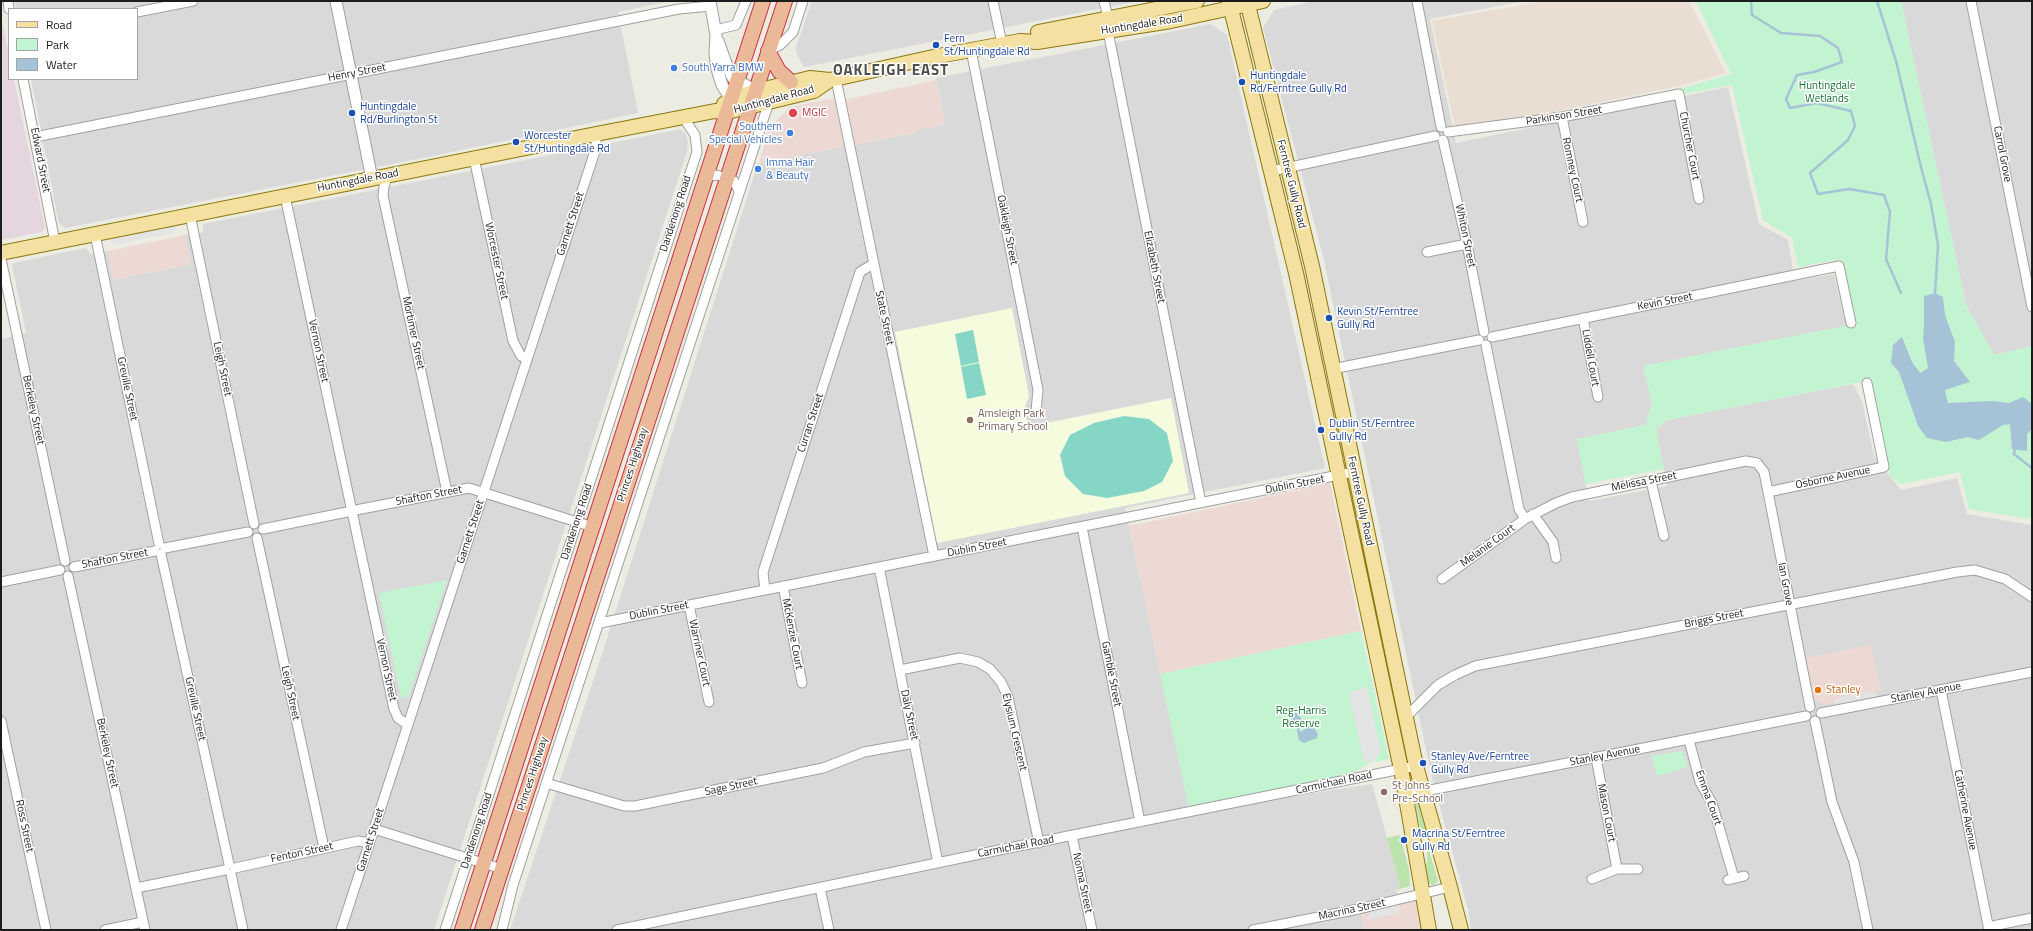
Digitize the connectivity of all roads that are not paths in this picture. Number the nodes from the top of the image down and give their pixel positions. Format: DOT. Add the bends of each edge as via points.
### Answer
graph roads {
  1 [pos="193,1"];
  2 [pos="746,1"];
  3 [pos="763,1"];
  4 [pos="785,1"];
  5 [pos="803,1"];
  6 [pos="993,1"];
  7 [pos="1104,1"];
  8 [pos="1197,1"];
  9 [pos="1263,1"];
  10 [pos="1417,1"];
  11 [pos="1971,1"];
  12 [pos="337,3"];
  13 [pos="709,3"];
  14 [pos="1247,3"];
  15 [pos="1230,5"];
  16 [pos="138,12"];
  17 [pos="1108,25"];
  18 [pos="716,32"];
  19 [pos="1002,44"];
  20 [pos="971,50"];
  21 [pos="768,51"];
  22 [pos="352,74"];
  23 [pos="23,80"];
  24 [pos="833,80"];
  25 [pos="736,82"];
  26 [pos="792,82"];
  27 [pos="756,91"];
  28 [pos="1679,94"];
  29 [pos="769,102"];
  30 [pos="750,106"];
  31 [pos="724,107"];
  32 [pos="683,117"];
  33 [pos="1562,118"];
  34 [pos="596,134"];
  35 [pos="1442,134"];
  36 [pos="35,138"];
  37 [pos="474,158"];
  38 [pos="1287,168"];
  39 [pos="1272,172"];
  40 [pos="388,175"];
  41 [pos="706,177"];
  42 [pos="728,178"];
  43 [pos="372,179"];
  44 [pos="740,191"];
  45 [pos="284,196"];
  46 [pos="1699,199"];
  47 [pos="190,215"];
  48 [pos="1583,222"];
  49 [pos="95,234"];
  50 [pos="55,242"];
  51 [pos="1467,244"];
  52 [pos="1428,252"];
  53 [pos="1,253"];
  54 [pos="1,259"];
  55 [pos="873,264"];
  56 [pos="2030,282"];
  57 [pos="2032,307"];
  58 [pos="1583,318"];
  59 [pos="1851,323"];
  60 [pos="1485,338"];
  61 [pos="527,359"];
  62 [pos="1332,369"];
  63 [pos="1867,383"];
  64 [pos="1598,397"];
  65 [pos="1036,411"];
  66 [pos="634,463"];
  67 [pos="1757,463"];
  68 [pos="650,469"];
  69 [pos="1354,472"];
  70 [pos="1339,476"];
  71 [pos="1651,481"];
  72 [pos="446,492"];
  73 [pos="484,492"];
  74 [pos="1768,492"];
  75 [pos="1201,503"];
  76 [pos="352,511"];
  77 [pos="1529,517"];
  78 [pos="576,522"];
  79 [pos="254,524"];
  80 [pos="593,527"];
  81 [pos="1082,527"];
  82 [pos="263,529"];
  83 [pos="248,532"];
  84 [pos="1664,536"];
  85 [pos="257,538"];
  86 [pos="160,550"];
  87 [pos="934,556"];
  88 [pos="1556,558"];
  89 [pos="65,562"];
  90 [pos="74,567"];
  91 [pos="879,567"];
  92 [pos="60,570"];
  93 [pos="68,576"];
  94 [pos="1442,579"];
  95 [pos="1,582"];
  96 [pos="783,586"];
  97 [pos="765,590"];
  98 [pos="2032,597"];
  99 [pos="689,605"];
  100 [pos="1789,605"];
  101 [pos="600,623"];
  102 [pos="900,670"];
  103 [pos="2032,672"];
  104 [pos="802,683"];
  105 [pos="1941,690"];
  106 [pos="709,702"];
  107 [pos="1810,707"];
  108 [pos="1820,714"];
  109 [pos="1406,716"];
  110 [pos="1806,716"];
  111 [pos="1,721"];
  112 [pos="1815,722"];
  113 [pos="408,725"];
  114 [pos="1689,740"];
  115 [pos="915,743"];
  116 [pos="1596,758"];
  117 [pos="1416,766"];
  118 [pos="1401,769"];
  119 [pos="546,783"];
  120 [pos="1422,792"];
  121 [pos="1405,795"];
  122 [pos="1140,822"];
  123 [pos="374,829"];
  124 [pos="1072,836"];
  125 [pos="1039,843"];
  126 [pos="369,844"];
  127 [pos="324,848"];
  128 [pos="468,860"];
  129 [pos="938,863"];
  130 [pos="483,865"];
  131 [pos="230,869"];
  132 [pos="502,869"];
  133 [pos="1616,869"];
  134 [pos="1638,869"];
  135 [pos="1744,876"];
  136 [pos="1592,879"];
  137 [pos="1450,886"];
  138 [pos="136,888"];
  139 [pos="820,888"];
  140 [pos="1423,893"];
  141 [pos="2032,918"];
  142 [pos="144,926"];
  143 [pos="1989,928"];
  144 [pos="46,930"];
  145 [pos="105,930"];
  146 [pos="243,930"];
  147 [pos="341,930"];
  148 [pos="445,930"];
  149 [pos="462,930"];
  150 [pos="482,930"];
  151 [pos="502,930"];
  152 [pos="617,930"];
  153 [pos="829,930"];
  154 [pos="1092,930"];
  155 [pos="1252,930"];
  156 [pos="1429,930"];
  157 [pos="1461,930"];
  158 [pos="1868,930"];
  1 -- 16 [label="street"];
  2 -- 18 [label="street" via="736,25"];
  3 -- 25 [label="highway, Princes Highway"];
  4 -- 21 [label="highway, Princes Highway"];
  5 -- 21 [label="street" via="793,32 780,45"];
  6 -- 19 [label="street"];
  7 -- 17 [label="street, Elizabeth Street"];
  8 -- 17 [label="main road, Huntingdale Road"];
  9 -- 14 [label="main road, Huntingdale Road"];
  10 -- 35 [label="street, Whiton Street"];
  11 -- 56 [label="street, Carrol Grove"];
  12 -- 22 [label="street"];
  13 -- 18 [label="street"];
  13 -- 22 [label="street, Henry Street"];
  14 -- 15 [label="main road, Huntingdale Road"];
  14 -- 38 [label="main road, Ferntree Gully Road"];
  15 -- 17 [label="main road, Huntingdale Road" via="1171,21"];
  15 -- 39 [label="main road, Ferntree Gully Road"];
  17 -- 19 [label="main road, Huntingdale Road" via="1036,33 1020,41"];
  17 -- 75 [label="street, Elizabeth Street"];
  18 -- 25 [label="street" via="727,66"];
  18 -- 31 [label="street" via="715,53"];
  19 -- 20 [label="main road, Huntingdale Road"];
  20 -- 24 [label="main road, Huntingdale Road"];
  20 -- 65 [label="street, Oakleigh Street" via="1038,390"];
  21 -- 26 [label="highway" via="779,71"];
  21 -- 27 [label="highway, Princes Highway"];
  22 -- 36 [label="street, Henry Street"];
  22 -- 43 [label="street"];
  23 -- 36 [label="street, Edward Street"];
  24 -- 26 [label="main road, Huntingdale Road" via="810,78"];
  24 -- 29 [label="main road, Huntingdale Road" via="814,91"];
  24 -- 55 [label="street, State Street"];
  25 -- 27 [label="street"];
  25 -- 31 [label="highway, Princes Highway"];
  26 -- 27 [label="main road, Huntingdale Road"];
  27 -- 30 [label="highway, Princes Highway"];
  27 -- 31 [label="main road, Huntingdale Road"];
  28 -- 33 [label="street, Parkinson Street"];
  28 -- 46 [label="street, Churcher Court"];
  29 -- 30 [label="main road, Huntingdale Road"];
  29 -- 44 [label="street"];
  30 -- 31 [label="main road, Huntingdale Road"];
  30 -- 42 [label="highway, Princes Highway"];
  31 -- 32 [label="main road, Huntingdale Road"];
  31 -- 41 [label="highway, Princes Highway"];
  32 -- 34 [label="main road, Huntingdale Road"];
  32 -- 78 [label="street, Dandenong Road" via="695,135 697,152"];
  33 -- 35 [label="street, Parkinson Street"];
  33 -- 48 [label="street, Romney Court"];
  34 -- 37 [label="main road, Huntingdale Road"];
  34 -- 61 [label="street, Garnett Street" via="596,148"];
  35 -- 38 [label="street, Parkinson Street"];
  35 -- 51 [label="street, Whiton Street"];
  36 -- 50 [label="street, Edward Street"];
  37 -- 40 [label="main road, Huntingdale Road"];
  37 -- 61 [label="street, Worcester Street" via="513,341 521,356"];
  38 -- 39 [label="street, Parkinson Street"];
  38 -- 62 [label="main road, Ferntree Gully Road" via="1312,266"];
  39 -- 70 [label="main road, Ferntree Gully Road"];
  40 -- 43 [label="main road, Huntingdale Road"];
  40 -- 72 [label="street, Mortimer Street" via="383,196"];
  41 -- 42 [label="street, Dandenong Road" via="716,175"];
  41 -- 80 [label="highway, Princes Highway"];
  42 -- 44 [label="street" via="734,181"];
  42 -- 66 [label="highway, Princes Highway"];
  43 -- 45 [label="main road, Huntingdale Road"];
  44 -- 68 [label="street"];
  45 -- 47 [label="main road, Huntingdale Road"];
  45 -- 76 [label="street, Vernon Street"];
  47 -- 49 [label="main road, Huntingdale Road"];
  47 -- 79 [label="street, Leigh Street"];
  49 -- 50 [label="main road, Huntingdale Road"];
  49 -- 86 [label="street, Greville Street"];
  50 -- 53 [label="main road, Huntingdale Road"];
  51 -- 52 [label="street"];
  51 -- 60 [label="street, Whiton Street"];
  54 -- 89 [label="street, Berkeley Street"];
  55 -- 87 [label="street, State Street"];
  55 -- 97 [label="street, Curran Street" via="860,272 763,572"];
  56 -- 57 [label="street, Carrol Grove"];
  58 -- 59 [label="street, Kevin Street" via="1839,266"];
  58 -- 60 [label="street, Kevin Street"];
  58 -- 64 [label="street, Liddell Court"];
  60 -- 62 [label="street, Kevin Street"];
  60 -- 77 [label="street, Whiton Street" via="1520,509"];
  61 -- 73 [label="street, Garnett Street"];
  62 -- 69 [label="main road, Ferntree Gully Road"];
  63 -- 74 [label="street, Osborne Avenue" via="1884,466"];
  66 -- 68 [label="street"];
  66 -- 132 [label="highway, Princes Highway"];
  67 -- 71 [label="street, Melissa Street" via="1746,461"];
  67 -- 74 [label="street, Ian Grove" via="1764,472"];
  68 -- 101 [label="street"];
  69 -- 70 [label="street, Dublin Street"];
  69 -- 109 [label="main road, Ferntree Gully Road"];
  70 -- 75 [label="street, Dublin Street"];
  70 -- 118 [label="main road, Ferntree Gully Road"];
  71 -- 77 [label="street, Melissa Street" via="1572,497"];
  71 -- 84 [label="street"];
  72 -- 73 [label="street, Shafton Street" via="469,488"];
  72 -- 76 [label="street, Shafton Street"];
  73 -- 78 [label="street, Shafton Street"];
  73 -- 113 [label="street, Garnett Street"];
  74 -- 100 [label="street, Ian Grove"];
  75 -- 81 [label="street, Dublin Street"];
  76 -- 82 [label="street, Shafton Street"];
  76 -- 113 [label="street, Vernon Street" via="394,709 398,718"];
  77 -- 88 [label="street, Whiton Street" via="1553,542"];
  77 -- 94 [label="street, Melanie Court"];
  78 -- 80 [label="street, Shafton Street"];
  78 -- 128 [label="street, Dandenong Road"];
  79 -- 82 [label="street" via="260,525"];
  79 -- 83 [label="street"];
  80 -- 130 [label="highway, Princes Highway"];
  81 -- 87 [label="street, Dublin Street"];
  81 -- 122 [label="street, Gamble Street"];
  82 -- 85 [label="street"];
  83 -- 85 [label="street" via="251,537"];
  83 -- 86 [label="street, Shafton Street"];
  85 -- 127 [label="street, Leigh Street"];
  86 -- 90 [label="street, Shafton Street"];
  86 -- 131 [label="street, Greville Street"];
  87 -- 91 [label="street, Dublin Street"];
  89 -- 90 [label="street" via="71,562"];
  89 -- 92 [label="street"];
  90 -- 93 [label="street"];
  91 -- 96 [label="street, Dublin Street"];
  91 -- 102 [label="street, Daly Street"];
  92 -- 93 [label="street"];
  92 -- 95 [label="street"];
  93 -- 138 [label="street, Berkeley Street"];
  96 -- 97 [label="street, Dublin Street"];
  96 -- 104 [label="street, McKenzie Court"];
  97 -- 99 [label="street, Dublin Street"];
  98 -- 100 [label="street, Briggs Street" via="2005,579 1975,570"];
  99 -- 101 [label="street, Dublin Street"];
  99 -- 106 [label="street, Warriner Court"];
  100 -- 107 [label="street, Ian Grove"];
  100 -- 109 [label="street, Briggs Street" via="1475,666 1455,674 1438,685"];
  101 -- 119 [label="street"];
  102 -- 115 [label="street, Daly Street"];
  102 -- 125 [label="street, Elysium Crescent" via="960,658 978,662 990,669 1001,682 1008,697"];
  103 -- 105 [label="street, Stanley Avenue"];
  105 -- 108 [label="street, Stanley Avenue"];
  105 -- 143 [label="street, Catherine Avenue"];
  107 -- 108 [label="street" via="1818,708"];
  107 -- 110 [label="street" via="1806,711"];
  108 -- 112 [label="street"];
  109 -- 117 [label="main road, Ferntree Gully Road"];
  110 -- 112 [label="street"];
  110 -- 114 [label="street, Stanley Avenue"];
  111 -- 144 [label="street, Ross Street"];
  112 -- 158 [label="street" via="1832,802 1854,862"];
  113 -- 123 [label="street, Garnett Street"];
  114 -- 116 [label="street, Stanley Avenue"];
  114 -- 135 [label="street, Emma Court" via="1700,782 1712,803 1731,879"];
  115 -- 119 [label="street, Sage Street" via="864,752 823,768 636,806 624,806"];
  115 -- 129 [label="street, Daly Street"];
  116 -- 120 [label="street, Stanley Avenue"];
  116 -- 133 [label="street, Mason Court"];
  117 -- 118 [label="street, Carmichael Road"];
  117 -- 120 [label="main road, Ferntree Gully Road"];
  118 -- 121 [label="main road, Ferntree Gully Road"];
  118 -- 122 [label="street, Carmichael Road"];
  119 -- 151 [label="street"];
  120 -- 121 [label="street, Stanley Avenue"];
  120 -- 137 [label="main road, Ferntree Gully Road"];
  121 -- 140 [label="main road, Ferntree Gully Road"];
  122 -- 124 [label="street, Carmichael Road"];
  123 -- 126 [label="street, Garnett Street"];
  123 -- 128 [label="street"];
  124 -- 125 [label="street, Carmichael Road"];
  124 -- 154 [label="street, Nonna Street"];
  125 -- 129 [label="street, Carmichael Road"];
  126 -- 127 [label="street, Fenton Street" via="358,841"];
  126 -- 147 [label="street, Garnett Street"];
  127 -- 131 [label="street, Fenton Street"];
  128 -- 130 [label="street"];
  128 -- 148 [label="street, Dandenong Road"];
  129 -- 139 [label="street, Carmichael Road"];
  130 -- 132 [label="street"];
  130 -- 149 [label="highway, Princes Highway"];
  131 -- 138 [label="street, Fenton Street"];
  131 -- 146 [label="street, Greville Street"];
  132 -- 150 [label="highway, Princes Highway"];
  133 -- 134 [label="street"];
  133 -- 136 [label="street"];
  137 -- 140 [label="street, Macrina Street"];
  137 -- 157 [label="main road, Ferntree Gully Road"];
  138 -- 142 [label="street, Berkeley Street"];
  139 -- 152 [label="street, Carmichael Road"];
  139 -- 153 [label="street"];
  140 -- 155 [label="street, Macrina Street" via="1359,909"];
  140 -- 156 [label="main road, Ferntree Gully Road"];
  141 -- 143 [label="street"];
  142 -- 145 [label="street"];
}
